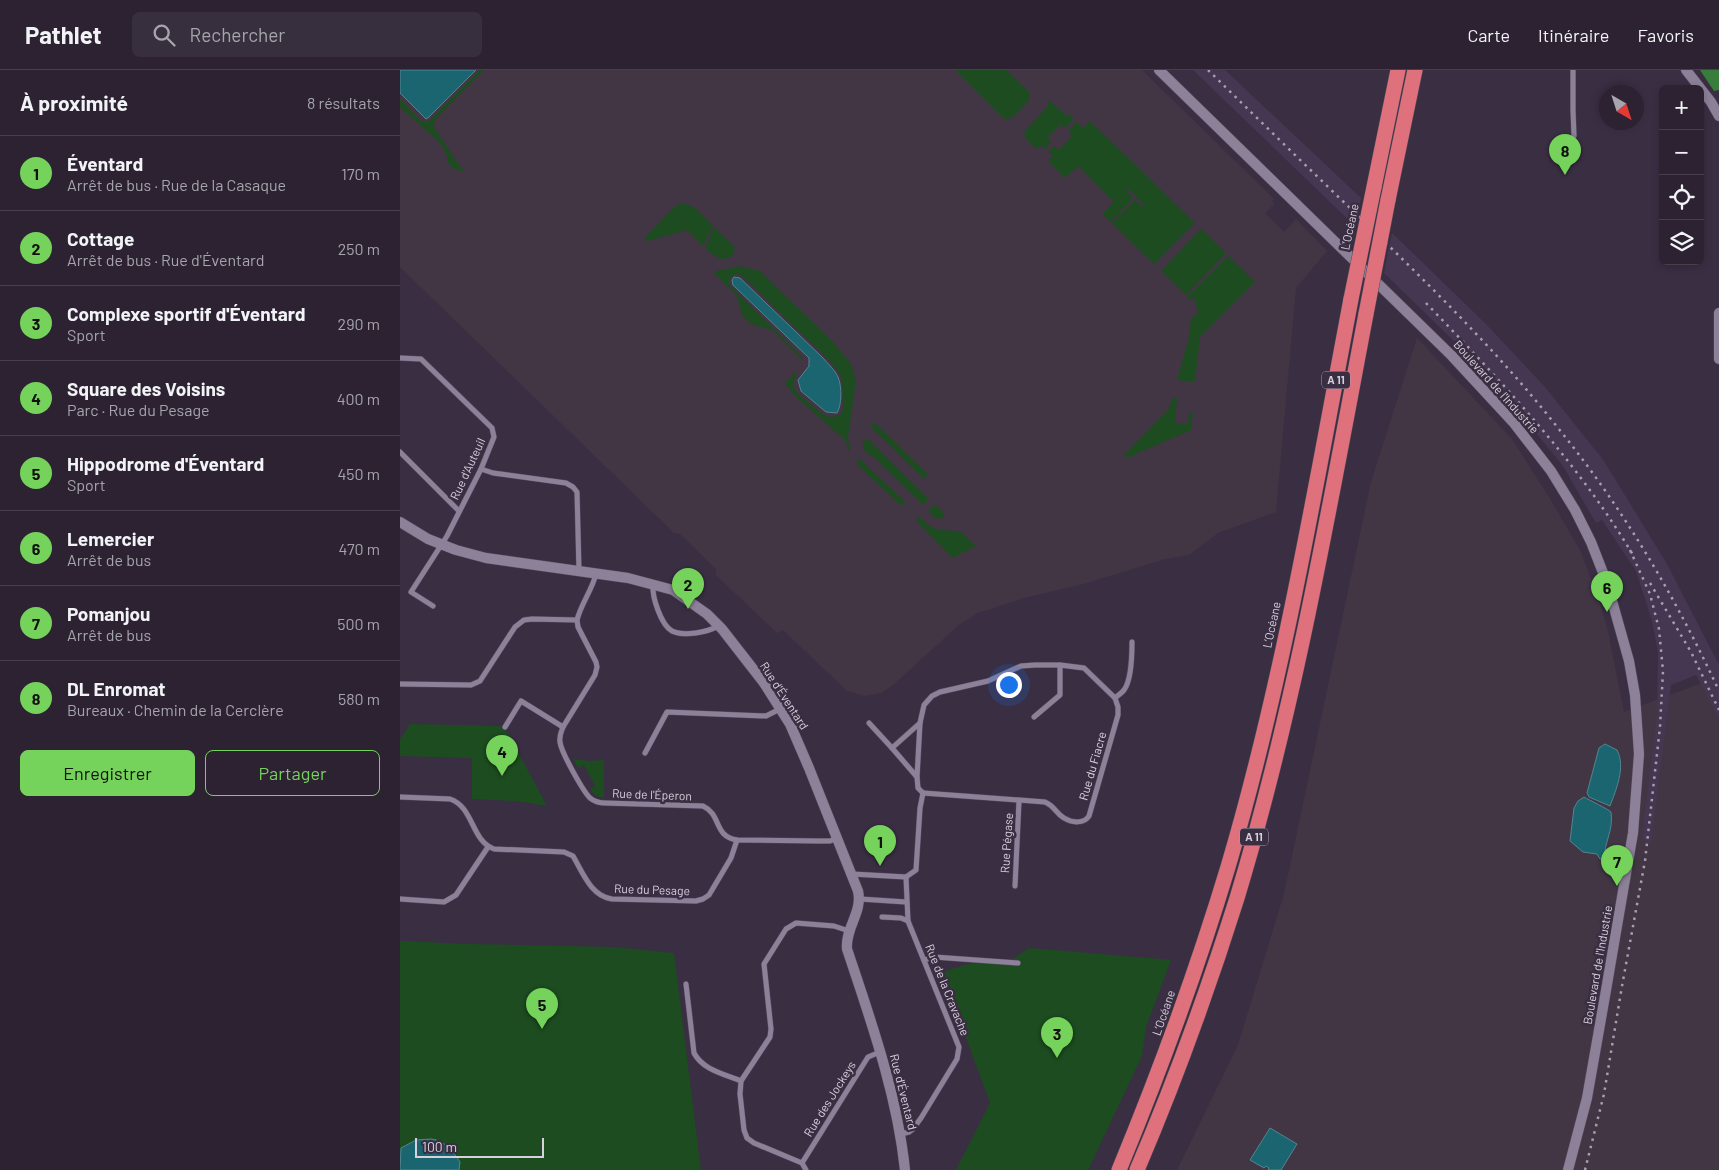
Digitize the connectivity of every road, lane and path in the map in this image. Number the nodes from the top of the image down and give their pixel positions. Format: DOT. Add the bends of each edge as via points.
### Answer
graph roads {
  1 [pos="1159,70"];
  2 [pos="1398,70"];
  3 [pos="1415,70"];
  4 [pos="1573,70"];
  5 [pos="1686,70"];
  6 [pos="1716,104"];
  7 [pos="1719,116"];
  8 [pos="1574,136"];
  9 [pos="1719,313"];
  10 [pos="400,358"];
  11 [pos="1719,359"];
  12 [pos="400,452"];
  13 [pos="480,469"];
  14 [pos="459,511"];
  15 [pos="400,522"];
  16 [pos="442,544"];
  17 [pos="579,571"];
  18 [pos="596,574"];
  19 [pos="653,585"];
  20 [pos="433,606"];
  21 [pos="577,620"];
  22 [pos="719,626"];
  23 [pos="1132,642"];
  24 [pos="1060,665"];
  25 [pos="400,684"];
  26 [pos="1115,698"];
  27 [pos="780,709"];
  28 [pos="1034,717"];
  29 [pos="869,723"];
  30 [pos="920,723"];
  31 [pos="505,727"];
  32 [pos="563,727"];
  33 [pos="892,748"];
  34 [pos="645,753"];
  35 [pos="917,777"];
  36 [pos="923,793"];
  37 [pos="400,797"];
  38 [pos="1019,801"];
  39 [pos="837,838"];
  40 [pos="737,840"];
  41 [pos="488,847"];
  42 [pos="852,874"];
  43 [pos="906,876"];
  44 [pos="1015,886"];
  45 [pos="400,899"];
  46 [pos="860,899"];
  47 [pos="906,902"];
  48 [pos="882,917"];
  49 [pos="908,921"];
  50 [pos="849,931"];
  51 [pos="924,960"];
  52 [pos="1018,963"];
  53 [pos="686,984"];
  54 [pos="880,1052"];
  55 [pos="741,1081"];
  56 [pos="901,1134"];
  57 [pos="802,1163"];
  58 [pos="806,1170"];
  59 [pos="904,1170"];
  60 [pos="1118,1170"];
  61 [pos="1137,1170"];
  62 [pos="1568,1170"];
  1 -- 62 [label="street, Boulevard de l'Industrie" via="1503,410 1533,446 1564,492 1591,542 1607,583 1635,695 1639,754 1632,833 1605,996 1587,1098"];
  2 -- 60 [label="highway, L’Océane / A 11, bridge" via="1271,698 1228,865 1198,962"];
  3 -- 61 [label="highway, A 11, bridge" via="1332,493 1267,787 1210,978 1181,1062"];
  4 -- 8 [label="street"];
  5 -- 6 [label="street"];
  6 -- 7 [label="street"];
  9 -- 11 [label="street"];
  10 -- 13 [label="street, Rue d'Auteuil" via="421,359 492,428 494,437"];
  12 -- 14 [label="street"];
  13 -- 14 [label="street, Rue d'Auteuil"];
  13 -- 17 [label="street" via="566,483 573,487 577,492"];
  14 -- 16 [label="street, Rue d'Auteuil"];
  15 -- 16 [label="street, Rue d'Éventard"];
  16 -- 17 [label="street, Rue d'Éventard" via="486,558"];
  16 -- 20 [label="street, Rue d'Auteuil" via="411,592"];
  17 -- 18 [label="street, Rue d'Éventard"];
  18 -- 19 [label="street, Rue d'Éventard"];
  18 -- 21 [label="street"];
  19 -- 22 [label="street, Rue d'Éventard" via="673,590"];
  19 -- 22 [label="street" via="655,603 673,631 706,632"];
  21 -- 25 [label="street" via="532,619 520,622 476,684"];
  21 -- 32 [label="street" via="597,667"];
  22 -- 27 [label="street, Rue d'Éventard" via="764,683"];
  23 -- 26 [label="street" via="1128,684"];
  24 -- 26 [label="street" via="1084,668"];
  24 -- 28 [label="street" via="1060,695"];
  24 -- 30 [label="street" via="1020,666 988,681 940,692 924,705"];
  26 -- 38 [label="street, Rue du Fiacre" via="1118,715 1086,821 1064,818 1045,802"];
  27 -- 34 [label="street" via="766,716 667,712"];
  27 -- 39 [label="street, Rue d'Éventard" via="797,739"];
  29 -- 33 [label="street"];
  30 -- 33 [label="street"];
  30 -- 35 [label="street"];
  31 -- 32 [label="street" via="521,701"];
  32 -- 40 [label="street, Rue de l'Éperon" via="560,735 562,750 586,792 596,802 703,806 712,813 728,839"];
  33 -- 35 [label="street"];
  35 -- 36 [label="street" via="918,788"];
  36 -- 38 [label="street, Rue du Fiacre"];
  36 -- 43 [label="street" via="916,870"];
  37 -- 41 [label="street" via="456,801 464,809 480,840"];
  38 -- 44 [label="street, Rue Pégase"];
  39 -- 40 [label="street" via="830,841"];
  39 -- 42 [label="street, Rue d'Éventard"];
  40 -- 41 [label="street, Rue du Pesage" via="731,858 709,895 696,901 606,898 594,890 570,854"];
  41 -- 45 [label="street" via="451,899 444,902"];
  42 -- 43 [label="street"];
  42 -- 46 [label="street, Rue d'Éventard"];
  43 -- 47 [label="street, Rue de la Cravache"];
  46 -- 47 [label="street"];
  46 -- 50 [label="street, Rue d'Éventard"];
  47 -- 49 [label="street, Rue de la Cravache"];
  48 -- 49 [label="street"];
  49 -- 51 [label="street, Rue de la Cravache"];
  50 -- 54 [label="street, Rue d'Éventard" via="847,949"];
  50 -- 55 [label="street" via="834,926 796,923 786,928 764,964 770,1037"];
  51 -- 52 [label="street" via="934,957"];
  51 -- 56 [label="street, Rue de la Cravache" via="959,1047 957,1059 913,1129"];
  53 -- 55 [label="street" via="694,1053 702,1064"];
  54 -- 56 [label="street, Rue d'Éventard"];
  54 -- 57 [label="street, Rue des Jockeys" via="868,1057"];
  55 -- 57 [label="street" via="744,1130 748,1138"];
  56 -- 59 [label="street, Rue d'Éventard"];
  57 -- 58 [label="street"];
}
